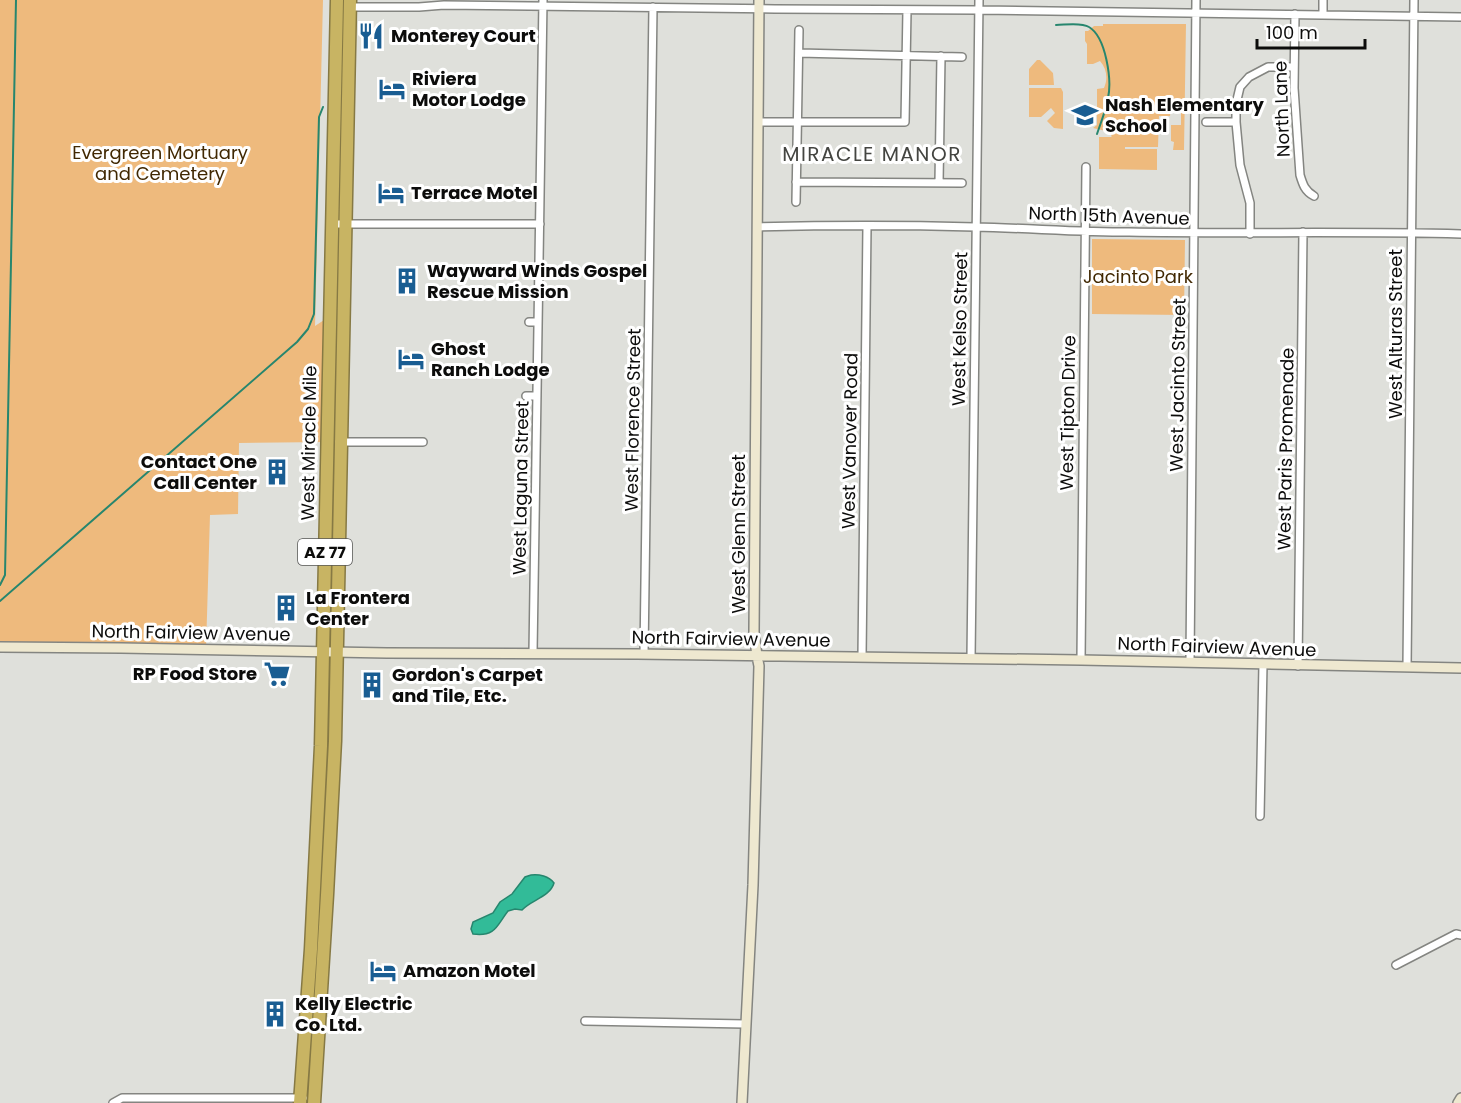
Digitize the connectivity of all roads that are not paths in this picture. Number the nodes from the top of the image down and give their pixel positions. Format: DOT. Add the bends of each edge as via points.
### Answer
graph roads {
  1 [pos="979,0"];
  2 [pos="1196,0"];
  3 [pos="1323,0"];
  4 [pos="1414,0"];
  5 [pos="337,3"];
  6 [pos="350,3"];
  7 [pos="543,3"];
  8 [pos="759,4"];
  9 [pos="653,7"];
  10 [pos="907,10"];
  11 [pos="979,10"];
  12 [pos="1196,14"];
  13 [pos="1295,14"];
  14 [pos="1323,15"];
  15 [pos="1413,15"];
  16 [pos="1461,17"];
  17 [pos="799,30"];
  18 [pos="799,53"];
  19 [pos="906,56"];
  20 [pos="941,56"];
  21 [pos="962,57"];
  22 [pos="1294,67"];
  23 [pos="758,122"];
  24 [pos="798,122"];
  25 [pos="1206,122"];
  26 [pos="1236,122"];
  27 [pos="1086,166"];
  28 [pos="796,182"];
  29 [pos="939,183"];
  30 [pos="962,183"];
  31 [pos="1314,196"];
  32 [pos="796,202"];
  33 [pos="332,224"];
  34 [pos="346,224"];
  35 [pos="540,224"];
  36 [pos="867,226"];
  37 [pos="757,227"];
  38 [pos="976,227"];
  39 [pos="1085,231"];
  40 [pos="1302,232"];
  41 [pos="1411,232"];
  42 [pos="1195,233"];
  43 [pos="1250,234"];
  44 [pos="1461,234"];
  45 [pos="529,322"];
  46 [pos="538,322"];
  47 [pos="526,396"];
  48 [pos="537,396"];
  49 [pos="327,442"];
  50 [pos="341,442"];
  51 [pos="423,442"];
  52 [pos="0,648"];
  53 [pos="323,652"];
  54 [pos="337,652"];
  55 [pos="533,653"];
  56 [pos="644,654"];
  57 [pos="757,656"];
  58 [pos="862,657"];
  59 [pos="971,659"];
  60 [pos="1081,660"];
  61 [pos="1190,662"];
  62 [pos="1263,664"];
  63 [pos="1298,666"];
  64 [pos="1407,668"];
  65 [pos="1461,668"];
  66 [pos="1260,816"];
  67 [pos="315,870"];
  68 [pos="1461,934"];
  69 [pos="324,958"];
  70 [pos="1396,965"];
  71 [pos="585,1021"];
  72 [pos="745,1024"];
  73 [pos="1461,1098"];
  74 [pos="301,1100"];
  75 [pos="315,1101"];
  76 [pos="113,1103"];
  77 [pos="742,1103"];
  78 [pos="1458,1103"];
  1 -- 11 [label="street, West Kelso Street"];
  2 -- 12 [label="street, West Jacinto Street"];
  3 -- 14 [label="street"];
  4 -- 15 [label="street, West Alturas Street"];
  5 -- 6 [label="street"];
  5 -- 33 [label="highway, West Miracle Mile / AZ 77"];
  6 -- 7 [label="street" via="418,7"];
  6 -- 34 [label="highway, West Miracle Mile / AZ 77"];
  7 -- 9 [label="street"];
  7 -- 35 [label="street, West Laguna Street"];
  8 -- 9 [label="street"];
  8 -- 10 [label="street"];
  8 -- 23 [label="street, West Glenn Street"];
  9 -- 56 [label="street, West Florence Street"];
  10 -- 11 [label="street"];
  10 -- 19 [label="street"];
  11 -- 12 [label="street"];
  11 -- 38 [label="street, West Kelso Street"];
  12 -- 13 [label="street"];
  12 -- 42 [label="street, West Jacinto Street"];
  13 -- 14 [label="street"];
  13 -- 22 [label="street, North Lane"];
  14 -- 15 [label="street"];
  15 -- 16 [label="street"];
  15 -- 41 [label="street, West Alturas Street"];
  17 -- 18 [label="street"];
  18 -- 19 [label="street"];
  18 -- 24 [label="street"];
  19 -- 20 [label="street"];
  19 -- 24 [label="street" via="904,122"];
  20 -- 21 [label="street"];
  20 -- 29 [label="street"];
  22 -- 26 [label="street" via="1268,67 1249,77 1240,87"];
  22 -- 31 [label="street, North Lane" via="1300,175 1304,187"];
  23 -- 24 [label="street"];
  23 -- 37 [label="street, West Glenn Street"];
  24 -- 28 [label="street"];
  25 -- 26 [label="street"];
  26 -- 43 [label="street" via="1240,165 1250,202"];
  27 -- 39 [label="street, West Tipton Drive"];
  28 -- 29 [label="street"];
  28 -- 32 [label="street"];
  29 -- 30 [label="street"];
  33 -- 34 [label="street"];
  33 -- 49 [label="highway, West Miracle Mile / AZ 77"];
  34 -- 35 [label="street"];
  34 -- 50 [label="highway, West Miracle Mile / AZ 77"];
  35 -- 46 [label="street, West Laguna Street"];
  36 -- 37 [label="street, North 15th Avenue"];
  36 -- 38 [label="street, North 15th Avenue"];
  36 -- 58 [label="street, West Vanover Road"];
  37 -- 57 [label="street, West Glenn Street"];
  38 -- 39 [label="street, North 15th Avenue"];
  38 -- 59 [label="street, West Kelso Street"];
  39 -- 42 [label="street, North 15th Avenue"];
  39 -- 60 [label="street, West Tipton Drive"];
  40 -- 41 [label="street, North 15th Avenue"];
  40 -- 43 [label="street, North 15th Avenue"];
  40 -- 63 [label="street, West Paris Promenade"];
  41 -- 44 [label="street, North 15th Avenue"];
  41 -- 64 [label="street, West Alturas Street"];
  42 -- 43 [label="street, North 15th Avenue"];
  42 -- 61 [label="street, West Jacinto Street"];
  45 -- 46 [label="street"];
  46 -- 48 [label="street, West Laguna Street"];
  47 -- 48 [label="street"];
  48 -- 55 [label="street, West Laguna Street"];
  49 -- 50 [label="street"];
  49 -- 53 [label="highway, West Miracle Mile / AZ 77"];
  50 -- 51 [label="street"];
  50 -- 54 [label="highway, West Miracle Mile / AZ 77"];
  52 -- 53 [label="street, North Fairview Avenue"];
  53 -- 54 [label="street, North Fairview Avenue"];
  53 -- 67 [label="highway, West Miracle Mile / AZ 77"];
  54 -- 55 [label="street, North Fairview Avenue"];
  54 -- 69 [label="highway, West Miracle Mile / AZ 77"];
  55 -- 56 [label="street, North Fairview Avenue"];
  56 -- 57 [label="street, North Fairview Avenue"];
  57 -- 58 [label="street, North Fairview Avenue"];
  57 -- 72 [label="street, West Glenn Street" via="753,885"];
  58 -- 59 [label="street, North Fairview Avenue"];
  59 -- 60 [label="street, North Fairview Avenue"];
  60 -- 61 [label="street, North Fairview Avenue"];
  61 -- 62 [label="street, North Fairview Avenue"];
  62 -- 63 [label="street, North Fairview Avenue"];
  62 -- 66 [label="street"];
  63 -- 64 [label="street, North Fairview Avenue"];
  64 -- 65 [label="street, North Fairview Avenue"];
  67 -- 69 [label="highway" via="322,882 319,950"];
  67 -- 74 [label="highway, West Miracle Mile / AZ 77"];
  68 -- 70 [label="street"];
  69 -- 75 [label="highway, West Miracle Mile / AZ 77"];
  71 -- 72 [label="street"];
  72 -- 77 [label="street, West Glenn Street"];
  73 -- 78 [label="street"];
  74 -- 75 [label="street"];
  74 -- 76 [label="street" via="122,1098"];
}
